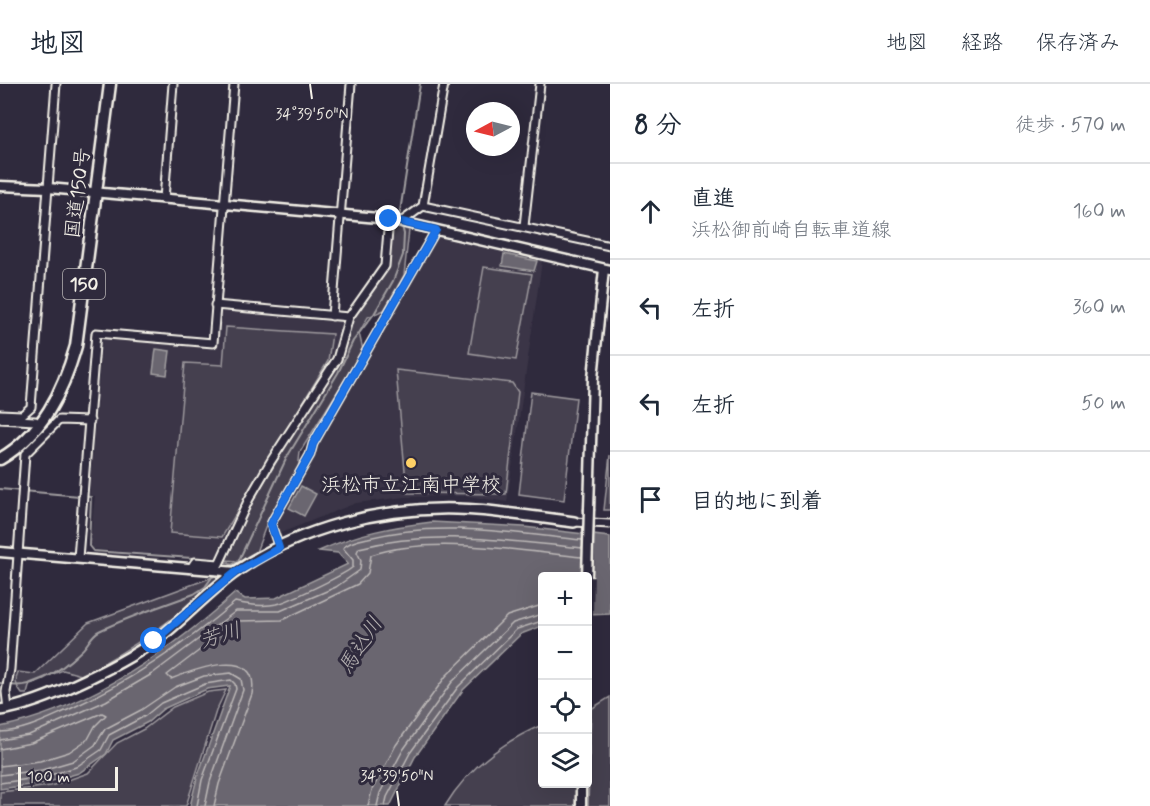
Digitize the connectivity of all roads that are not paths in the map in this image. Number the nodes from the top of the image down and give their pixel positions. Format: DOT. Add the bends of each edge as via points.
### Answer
graph roads {
  1 [pos="56,84"];
  2 [pos="110,84"];
  3 [pos="173,84"];
  4 [pos="234,84"];
  5 [pos="351,84"];
  6 [pos="444,84"];
  7 [pos="540,84"];
  8 [pos="0,186"];
  9 [pos="48,188"];
  10 [pos="95,193"];
  11 [pos="164,199"];
  12 [pos="224,205"];
  13 [pos="423,206"];
  14 [pos="340,214"];
  15 [pos="389,219"];
  16 [pos="401,222"];
  17 [pos="524,226"];
  18 [pos="436,230"];
  19 [pos="610,246"];
  20 [pos="607,269"];
  21 [pos="216,305"];
  22 [pos="332,316"];
  23 [pos="349,317"];
  24 [pos="0,414"];
  25 [pos="0,419"];
  26 [pos="34,421"];
  27 [pos="90,423"];
  28 [pos="62,424"];
  29 [pos="0,459"];
  30 [pos="574,522"];
  31 [pos="610,524"];
  32 [pos="279,548"];
  33 [pos="0,552"];
  34 [pos="18,553"];
  35 [pos="78,558"];
  36 [pos="191,568"];
  37 [pos="236,572"];
  38 [pos="587,572"];
  39 [pos="4,709"];
  40 [pos="581,788"];
  41 [pos="580,806"];
  1 -- 9 [label="street"];
  2 -- 10 [label="highway, 国道150号 / 150"];
  3 -- 11 [label="street"];
  4 -- 12 [label="street"];
  5 -- 14 [label="street"];
  6 -- 13 [label="street"];
  7 -- 17 [label="street"];
  8 -- 9 [label="street"];
  9 -- 10 [label="street"];
  9 -- 24 [label="street" via="31,407 22,415"];
  10 -- 11 [label="street"];
  10 -- 29 [label="highway, 国道150号 / 150" via="76,346 64,386 36,429"];
  11 -- 12 [label="street"];
  12 -- 14 [label="street"];
  12 -- 21 [label="street"];
  13 -- 16 [label="street"];
  13 -- 17 [label="street"];
  14 -- 15 [label="street"];
  14 -- 22 [label="street"];
  15 -- 16 [label="street"];
  15 -- 23 [label="street" via="385,266"];
  16 -- 18 [label="street"];
  17 -- 19 [label="street"];
  18 -- 20 [label="street"];
  18 -- 32 [label="street" via="271,524"];
  20 -- 38 [label="street, bridge" via="593,378"];
  21 -- 22 [label="street"];
  21 -- 27 [label="street" via="213,343 96,333"];
  22 -- 23 [label="street"];
  23 -- 36 [label="street" via="337,359 265,471 219,564 195,561"];
  25 -- 26 [label="street"];
  27 -- 28 [label="street"];
  27 -- 34 [label="street" via="59,420 26,454"];
  27 -- 35 [label="street"];
  30 -- 31 [label="street"];
  30 -- 32 [label="main road" via="468,509 393,513 333,526"];
  32 -- 37 [label="main road"];
  33 -- 34 [label="street"];
  34 -- 35 [label="street"];
  34 -- 39 [label="street"];
  35 -- 36 [label="street"];
  36 -- 37 [label="street"];
  37 -- 39 [label="main road" via="143,649 78,682"];
  40 -- 41 [label="street"];
}
